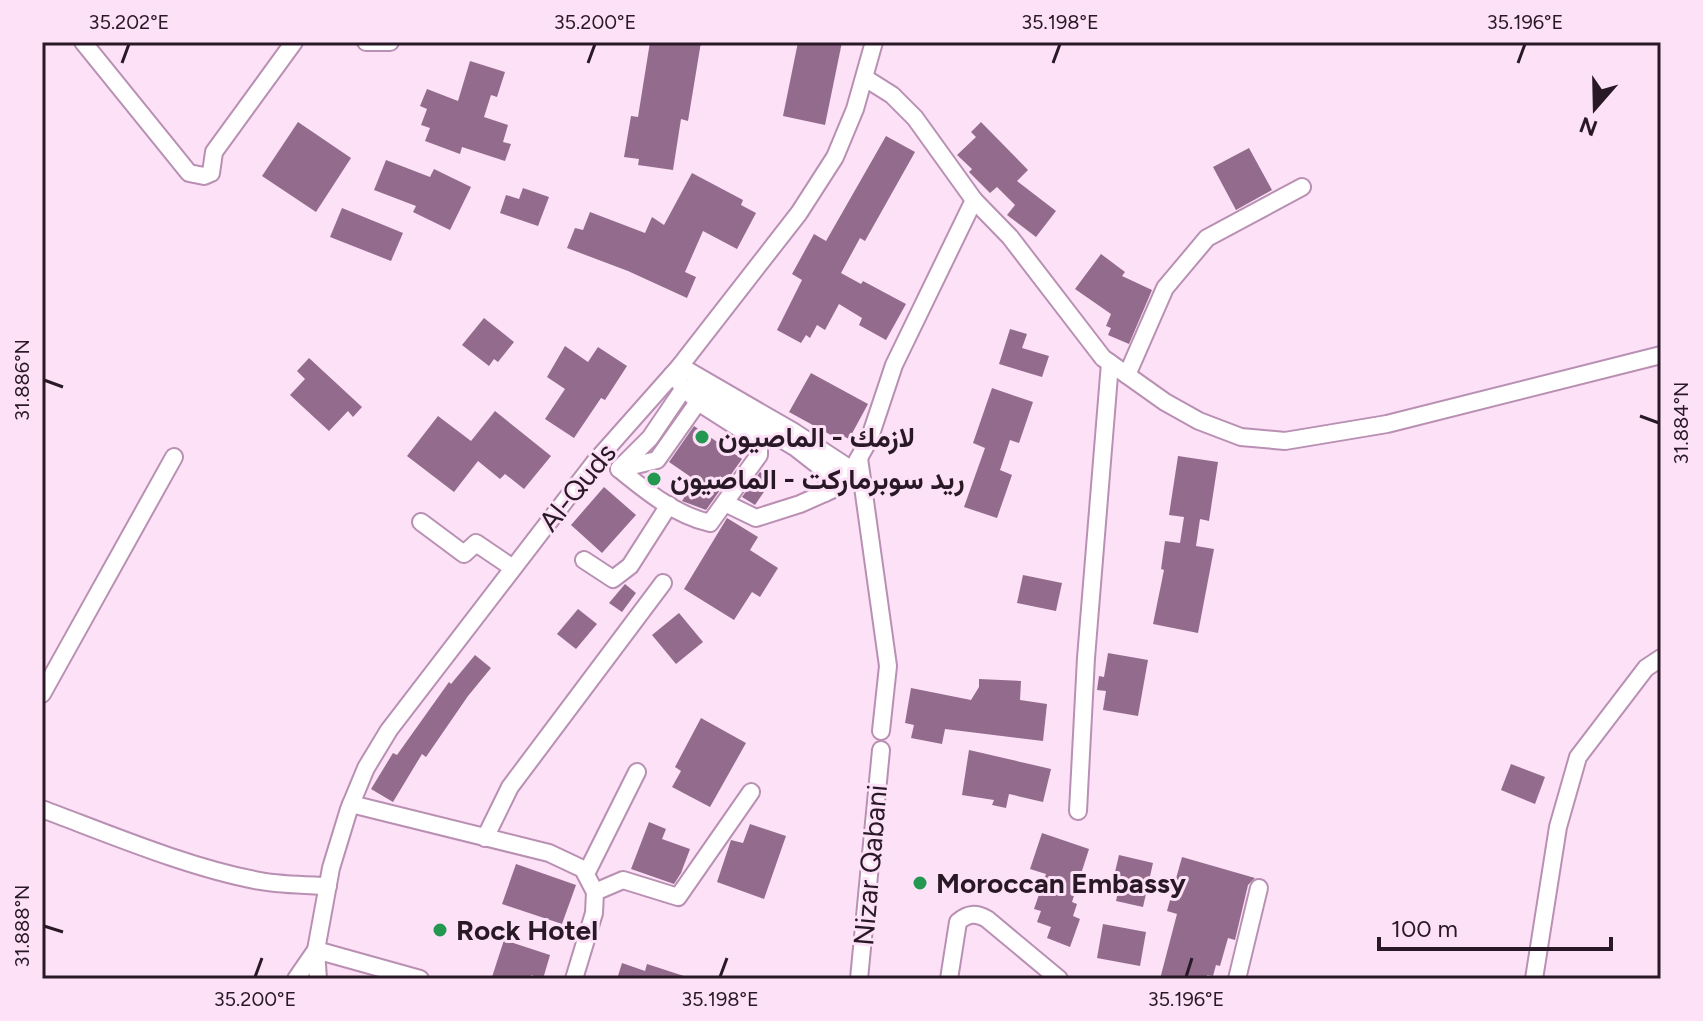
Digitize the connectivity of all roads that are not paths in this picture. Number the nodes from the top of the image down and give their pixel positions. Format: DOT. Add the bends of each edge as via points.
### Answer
graph roads {
  1 [pos="83,42"];
  2 [pos="294,42"];
  3 [pos="366,42"];
  4 [pos="390,42"];
  5 [pos="874,42"];
  6 [pos="865,78"];
  7 [pos="1302,187"];
  8 [pos="974,200"];
  9 [pos="1661,355"];
  10 [pos="1110,363"];
  11 [pos="676,370"];
  12 [pos="1127,375"];
  13 [pos="684,388"];
  14 [pos="698,402"];
  15 [pos="761,436"];
  16 [pos="174,457"];
  17 [pos="594,463"];
  18 [pos="855,464"];
  19 [pos="619,469"];
  20 [pos="825,493"];
  21 [pos="725,503"];
  22 [pos="669,505"];
  23 [pos="421,522"];
  24 [pos="584,560"];
  25 [pos="513,568"];
  26 [pos="663,583"];
  27 [pos="1661,658"];
  28 [pos="42,694"];
  29 [pos="881,731"];
  30 [pos="881,750"];
  31 [pos="637,772"];
  32 [pos="751,792"];
  33 [pos="351,804"];
  34 [pos="42,809"];
  35 [pos="1078,811"];
  36 [pos="485,838"];
  37 [pos="586,874"];
  38 [pos="328,886"];
  39 [pos="1259,888"];
  40 [pos="595,892"];
  41 [pos="316,950"];
  42 [pos="296,979"];
  43 [pos="318,979"];
  44 [pos="420,979"];
  45 [pos="574,979"];
  46 [pos="859,979"];
  47 [pos="949,979"];
  48 [pos="1059,979"];
  49 [pos="1237,979"];
  50 [pos="1534,979"];
  1 -- 2 [label="street" via="189,173 204,176 211,173 214,152"];
  3 -- 4 [label="street"];
  5 -- 6 [label="street, Al-Quds"];
  6 -- 8 [label="street" via="915,118"];
  6 -- 11 [label="street, Al-Quds" via="828,169"];
  7 -- 12 [label="street" via="1207,238 1165,288"];
  8 -- 10 [label="street"];
  8 -- 18 [label="street" via="894,365 869,440"];
  9 -- 12 [label="street" via="1387,424 1285,441 1241,437 1199,421"];
  10 -- 12 [label="street"];
  10 -- 35 [label="street"];
  11 -- 13 [label="street"];
  11 -- 17 [label="street, Al-Quds"];
  11 -- 18 [label="street"];
  13 -- 14 [label="street"];
  13 -- 15 [label="street" via="696,388"];
  13 -- 19 [label="street" via="650,438"];
  14 -- 15 [label="street"];
  14 -- 19 [label="street" via="657,460"];
  15 -- 20 [label="street" via="796,448 828,473"];
  15 -- 21 [label="street" via="759,455"];
  16 -- 28 [label="street"];
  17 -- 19 [label="street"];
  17 -- 25 [label="street, Al-Quds"];
  18 -- 20 [label="street" via="836,488"];
  18 -- 29 [label="street" via="888,666"];
  19 -- 22 [label="street"];
  20 -- 21 [label="street" via="756,518"];
  21 -- 22 [label="street" via="710,523"];
  22 -- 24 [label="street" via="630,566 613,579"];
  23 -- 25 [label="street" via="464,554 476,543"];
  25 -- 33 [label="street, Al-Quds" via="389,730"];
  26 -- 36 [label="street" via="510,787"];
  27 -- 50 [label="street" via="1646,668 1578,757 1558,827"];
  30 -- 46 [label="street, Nizar Qabani"];
  31 -- 37 [label="street"];
  32 -- 40 [label="street" via="678,897 623,880"];
  33 -- 36 [label="street"];
  33 -- 38 [label="street, Al-Quds"];
  34 -- 38 [label="street" via="225,872"];
  36 -- 37 [label="street" via="549,853"];
  37 -- 40 [label="street"];
  38 -- 41 [label="street, Al-Quds"];
  39 -- 49 [label="street"];
  40 -- 45 [label="street"];
  41 -- 42 [label="street, Al-Quds"];
  41 -- 43 [label="street, Al-Quds"];
  41 -- 44 [label="street"];
  47 -- 48 [label="street" via="958,922 978,914"];
}
